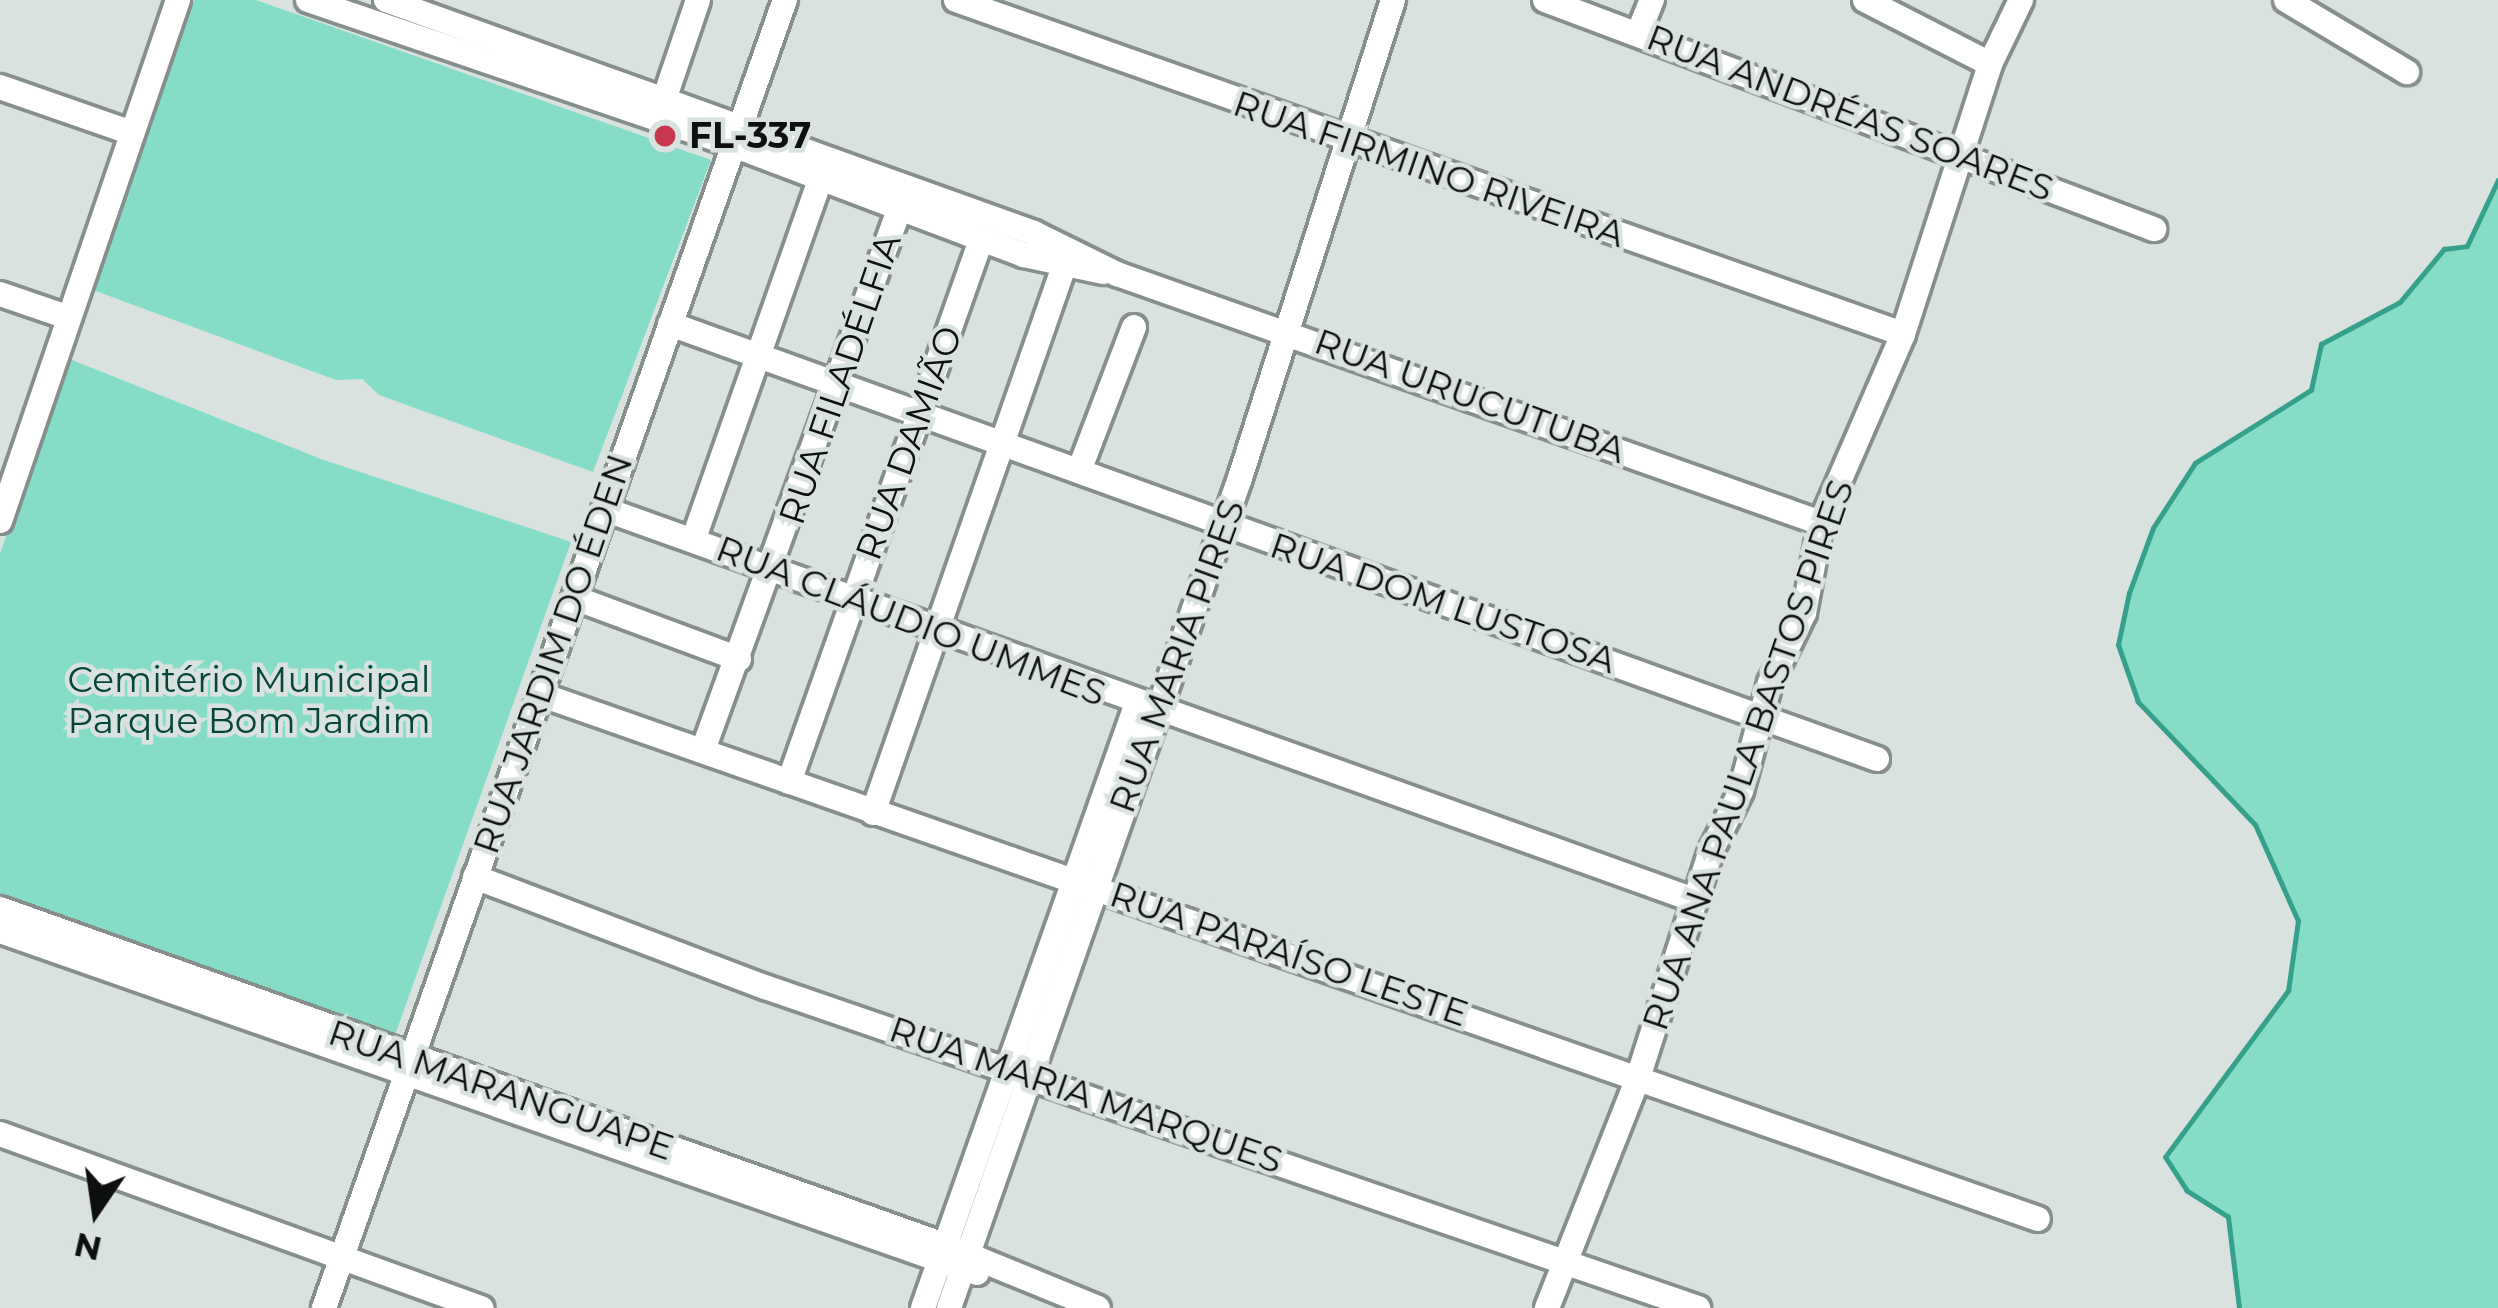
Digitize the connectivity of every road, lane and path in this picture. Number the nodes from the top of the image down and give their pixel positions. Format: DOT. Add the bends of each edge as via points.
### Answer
graph roads {
  1 [pos="178,0"];
  2 [pos="308,0"];
  3 [pos="386,0"];
  4 [pos="698,0"];
  5 [pos="784,0"];
  6 [pos="956,0"];
  7 [pos="1393,0"];
  8 [pos="1545,0"];
  9 [pos="1652,0"];
  10 [pos="1865,0"];
  11 [pos="2021,0"];
  12 [pos="2286,0"];
  13 [pos="1638,34"];
  14 [pos="1990,64"];
  15 [pos="2407,72"];
  16 [pos="0,87"];
  17 [pos="664,97"];
  18 [pos="132,133"];
  19 [pos="736,136"];
  20 [pos="1346,142"];
  21 [pos="1960,153"];
  22 [pos="820,180"];
  23 [pos="899,210"];
  24 [pos="2154,229"];
  25 [pos="981,240"];
  26 [pos="1066,258"];
  27 [pos="0,294"];
  28 [pos="67,317"];
  29 [pos="670,324"];
  30 [pos="1134,327"];
  31 [pos="1288,330"];
  32 [pos="1903,334"];
  33 [pos="758,356"];
  34 [pos="838,385"];
  35 [pos="920,414"];
  36 [pos="1001,444"];
  37 [pos="1079,471"];
  38 [pos="2,508"];
  39 [pos="604,509"];
  40 [pos="1821,523"];
  41 [pos="1223,527"];
  42 [pos="694,538"];
  43 [pos="773,569"];
  44 [pos="575,598"];
  45 [pos="852,599"];
  46 [pos="935,629"];
  47 [pos="740,659"];
  48 [pos="539,694"];
  49 [pos="1146,709"];
  50 [pos="1763,721"];
  51 [pos="703,750"];
  52 [pos="1877,759"];
  53 [pos="789,782"];
  54 [pos="873,814"];
  55 [pos="475,877"];
  56 [pos="1085,884"];
  57 [pos="1694,900"];
  58 [pos="0,909"];
  59 [pos="0,931"];
  60 [pos="405,1066"];
  61 [pos="1019,1072"];
  62 [pos="1637,1078"];
  63 [pos="0,1134"];
  64 [pos="2038,1220"];
  65 [pos="340,1259"];
  66 [pos="953,1259"];
  67 [pos="1568,1263"];
  68 [pos="324,1308"];
  69 [pos="481,1308"];
  70 [pos="923,1308"];
  71 [pos="950,1308"];
  72 [pos="1098,1308"];
  73 [pos="1547,1308"];
  74 [pos="1698,1308"];
  1 -- 18 [label="street"];
  2 -- 19 [label="street, RUA URUCUTUBA"];
  3 -- 17 [label="street, RUA URUCUTUBA"];
  4 -- 17 [label="street"];
  5 -- 19 [label="street, RUA JARDIM DO ÉDEN"];
  6 -- 20 [label="street, RUA FIRMINO RIVEIRA"];
  7 -- 20 [label="street, RUA MARIA PIRES"];
  8 -- 13 [label="street, RUA ANDRÉAS SOARES"];
  9 -- 13 [label="street"];
  10 -- 14 [label="street"];
  11 -- 14 [label="street, RUA ANA PAULA BASTOS PIRES"];
  12 -- 15 [label="street"];
  13 -- 21 [label="street, RUA ANDRÉAS SOARES"];
  14 -- 21 [label="street, RUA ANA PAULA BASTOS PIRES"];
  16 -- 18 [label="street"];
  17 -- 19 [label="street, RUA URUCUTUBA"];
  18 -- 28 [label="street"];
  19 -- 22 [label="street, RUA URUCUTUBA"];
  19 -- 26 [label="street, RUA URUCUTUBA"];
  19 -- 29 [label="street, RUA JARDIM DO ÉDEN"];
  20 -- 31 [label="street, RUA MARIA PIRES"];
  20 -- 32 [label="street, RUA FIRMINO RIVEIRA"];
  21 -- 24 [label="street, RUA ANDRÉAS SOARES"];
  21 -- 32 [label="street, RUA ANA PAULA BASTOS PIRES"];
  22 -- 23 [label="street, RUA URUCUTUBA"];
  22 -- 33 [label="street"];
  23 -- 25 [label="street, RUA URUCUTUBA"];
  23 -- 34 [label="street, RUA FILADÉLFIA"];
  25 -- 26 [label="street, RUA URUCUTUBA"];
  25 -- 35 [label="street, RUA DAMIÃO"];
  26 -- 31 [label="street, RUA URUCUTUBA"];
  26 -- 36 [label="street"];
  27 -- 28 [label="street"];
  28 -- 38 [label="street"];
  29 -- 33 [label="street, RUA DOM LUSTOSA"];
  29 -- 39 [label="street, RUA JARDIM DO ÉDEN"];
  30 -- 37 [label="street"];
  31 -- 40 [label="street, RUA URUCUTUBA"];
  31 -- 41 [label="street, RUA MARIA PIRES"];
  32 -- 40 [label="street, RUA ANA PAULA BASTOS PIRES"];
  33 -- 34 [label="street, RUA DOM LUSTOSA"];
  33 -- 42 [label="street"];
  34 -- 35 [label="street, RUA DOM LUSTOSA"];
  34 -- 43 [label="street, RUA FILADÉLFIA"];
  35 -- 36 [label="street, RUA DOM LUSTOSA"];
  35 -- 45 [label="street, RUA DAMIÃO"];
  36 -- 37 [label="street, RUA DOM LUSTOSA"];
  36 -- 46 [label="street"];
  37 -- 41 [label="street, RUA DOM LUSTOSA"];
  39 -- 42 [label="street, RUA CLÁUDIO UMMES"];
  39 -- 44 [label="street, RUA JARDIM DO ÉDEN"];
  40 -- 50 [label="street, RUA ANA PAULA BASTOS PIRES" via="1813,583 1770,683"];
  41 -- 49 [label="street, RUA MARIA PIRES"];
  41 -- 50 [label="street, RUA DOM LUSTOSA" via="1556,647 1686,684"];
  42 -- 43 [label="street, RUA CLÁUDIO UMMES"];
  43 -- 45 [label="street, RUA CLÁUDIO UMMES"];
  43 -- 47 [label="street, RUA FILADÉLFIA"];
  44 -- 47 [label="street"];
  44 -- 48 [label="street, RUA JARDIM DO ÉDEN"];
  45 -- 46 [label="street, RUA CLÁUDIO UMMES"];
  45 -- 53 [label="street, RUA DAMIÃO"];
  46 -- 49 [label="street, RUA CLÁUDIO UMMES"];
  46 -- 54 [label="street"];
  47 -- 51 [label="street, RUA FILADÉLFIA"];
  48 -- 51 [label="street, RUA PARAÍSO LESTE"];
  48 -- 55 [label="street, RUA JARDIM DO ÉDEN"];
  49 -- 56 [label="street, RUA MARIA PIRES"];
  49 -- 57 [label="street, RUA CLÁUDIO UMMES" via="1481,819"];
  50 -- 52 [label="street, RUA DOM LUSTOSA"];
  50 -- 57 [label="street, RUA ANA PAULA BASTOS PIRES"];
  51 -- 53 [label="street, RUA PARAÍSO LESTE"];
  53 -- 54 [label="street, RUA PARAÍSO LESTE"];
  54 -- 56 [label="street, RUA PARAÍSO LESTE"];
  55 -- 60 [label="street, RUA JARDIM DO ÉDEN"];
  55 -- 61 [label="street, RUA MARIA MARQUES"];
  56 -- 61 [label="street, RUA MARIA PIRES"];
  56 -- 62 [label="street, RUA PARAÍSO LESTE"];
  57 -- 62 [label="street, RUA ANA PAULA BASTOS PIRES"];
  58 -- 60 [label="street, RUA MARANGUAPE"];
  59 -- 60 [label="street, RUA MARANGUAPE"];
  60 -- 65 [label="street, RUA JARDIM DO ÉDEN"];
  60 -- 66 [label="street, RUA MARANGUAPE"];
  61 -- 66 [label="street, RUA MARIA PIRES"];
  61 -- 67 [label="street, RUA MARIA MARQUES"];
  62 -- 64 [label="street, RUA PARAÍSO LESTE"];
  62 -- 67 [label="street, RUA ANA PAULA BASTOS PIRES"];
  63 -- 65 [label="street"];
  65 -- 68 [label="street, RUA JARDIM DO ÉDEN"];
  65 -- 69 [label="street"];
  66 -- 70 [label="street, RUA MARIA PIRES"];
  66 -- 71 [label="street, RUA MARIA PIRES"];
  66 -- 72 [label="street, RUA MARANGUAPE"];
  67 -- 73 [label="street, RUA ANA PAULA BASTOS PIRES"];
  67 -- 74 [label="street, RUA MARIA MARQUES"];
}
